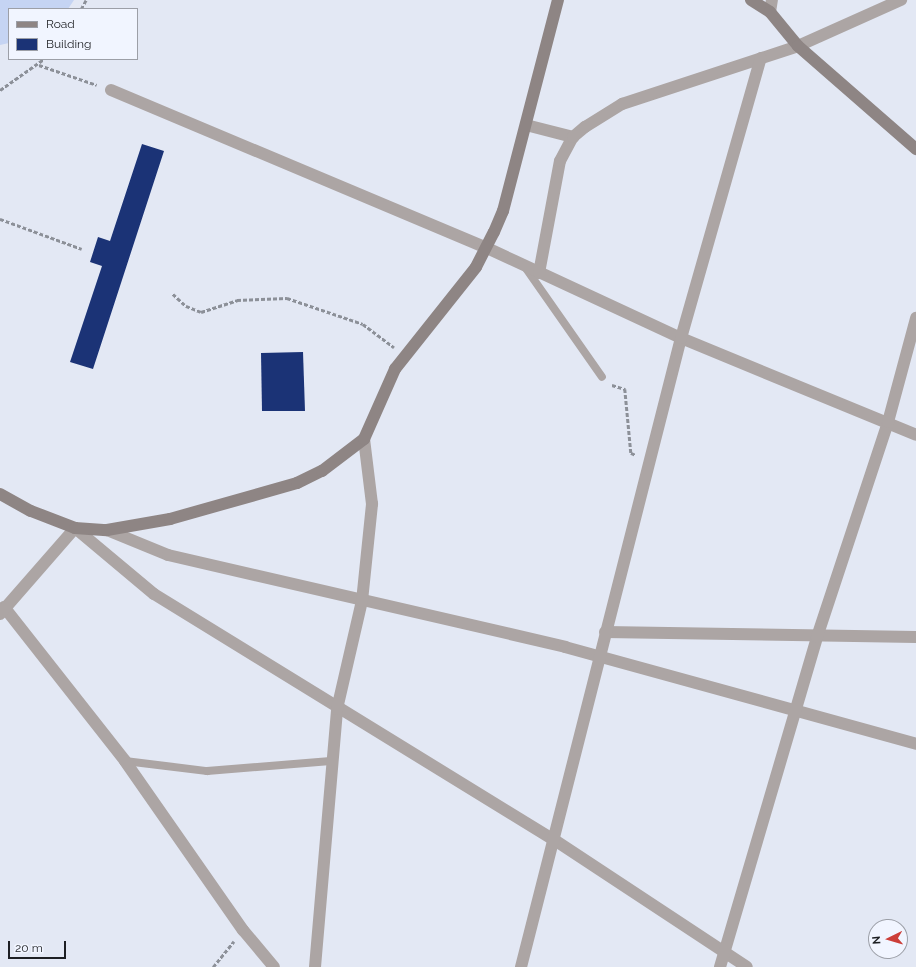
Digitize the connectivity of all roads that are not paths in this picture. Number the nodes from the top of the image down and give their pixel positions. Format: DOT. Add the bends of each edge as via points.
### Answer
graph roads {
  1 [pos="558,0"];
  2 [pos="751,0"];
  3 [pos="901,0"];
  4 [pos="771,6"];
  5 [pos="798,46"];
  6 [pos="761,58"];
  7 [pos="112,90"];
  8 [pos="526,125"];
  9 [pos="573,137"];
  10 [pos="916,150"];
  11 [pos="487,248"];
  12 [pos="525,267"];
  13 [pos="539,273"];
  14 [pos="916,318"];
  15 [pos="681,338"];
  16 [pos="602,377"];
  17 [pos="888,422"];
  18 [pos="916,435"];
  19 [pos="364,439"];
  20 [pos="0,494"];
  21 [pos="75,528"];
  22 [pos="107,530"];
  23 [pos="362,601"];
  24 [pos="2,611"];
  25 [pos="605,632"];
  26 [pos="817,637"];
  27 [pos="916,637"];
  28 [pos="601,657"];
  29 [pos="337,709"];
  30 [pos="796,713"];
  31 [pos="916,744"];
  32 [pos="125,761"];
  33 [pos="331,761"];
  34 [pos="553,839"];
  35 [pos="724,952"];
  36 [pos="274,967"];
  37 [pos="315,967"];
  38 [pos="521,967"];
  39 [pos="720,967"];
  40 [pos="747,967"];
  1 -- 8 [label="street"];
  2 -- 4 [label="street"];
  3 -- 5 [label="street"];
  4 -- 5 [label="street"];
  5 -- 6 [label="street"];
  5 -- 10 [label="street"];
  6 -- 9 [label="street" via="622,104 602,114"];
  6 -- 15 [label="street"];
  7 -- 11 [label="street"];
  8 -- 9 [label="street"];
  8 -- 11 [label="street" via="503,212"];
  9 -- 13 [label="street" via="560,161"];
  11 -- 12 [label="street"];
  11 -- 19 [label="street" via="476,267 395,369"];
  12 -- 13 [label="street"];
  12 -- 16 [label="lane"];
  13 -- 15 [label="street"];
  14 -- 17 [label="street"];
  15 -- 17 [label="street"];
  15 -- 25 [label="street"];
  17 -- 18 [label="street"];
  17 -- 26 [label="street"];
  19 -- 22 [label="street" via="322,471 297,483 170,519"];
  19 -- 23 [label="street" via="372,504"];
  20 -- 21 [label="street" via="31,511"];
  21 -- 22 [label="street"];
  21 -- 24 [label="street"];
  21 -- 29 [label="street" via="154,594"];
  22 -- 23 [label="street" via="168,555"];
  23 -- 28 [label="street"];
  23 -- 29 [label="street"];
  24 -- 32 [label="street"];
  25 -- 26 [label="street"];
  25 -- 28 [label="street"];
  26 -- 27 [label="street"];
  26 -- 30 [label="street"];
  28 -- 30 [label="street"];
  28 -- 34 [label="street"];
  29 -- 33 [label="street"];
  29 -- 34 [label="street"];
  30 -- 31 [label="street"];
  30 -- 35 [label="street"];
  32 -- 33 [label="lane" via="207,771"];
  32 -- 36 [label="street" via="243,930"];
  33 -- 37 [label="street"];
  34 -- 35 [label="street"];
  34 -- 38 [label="street"];
  35 -- 39 [label="street"];
  35 -- 40 [label="street"];
}
